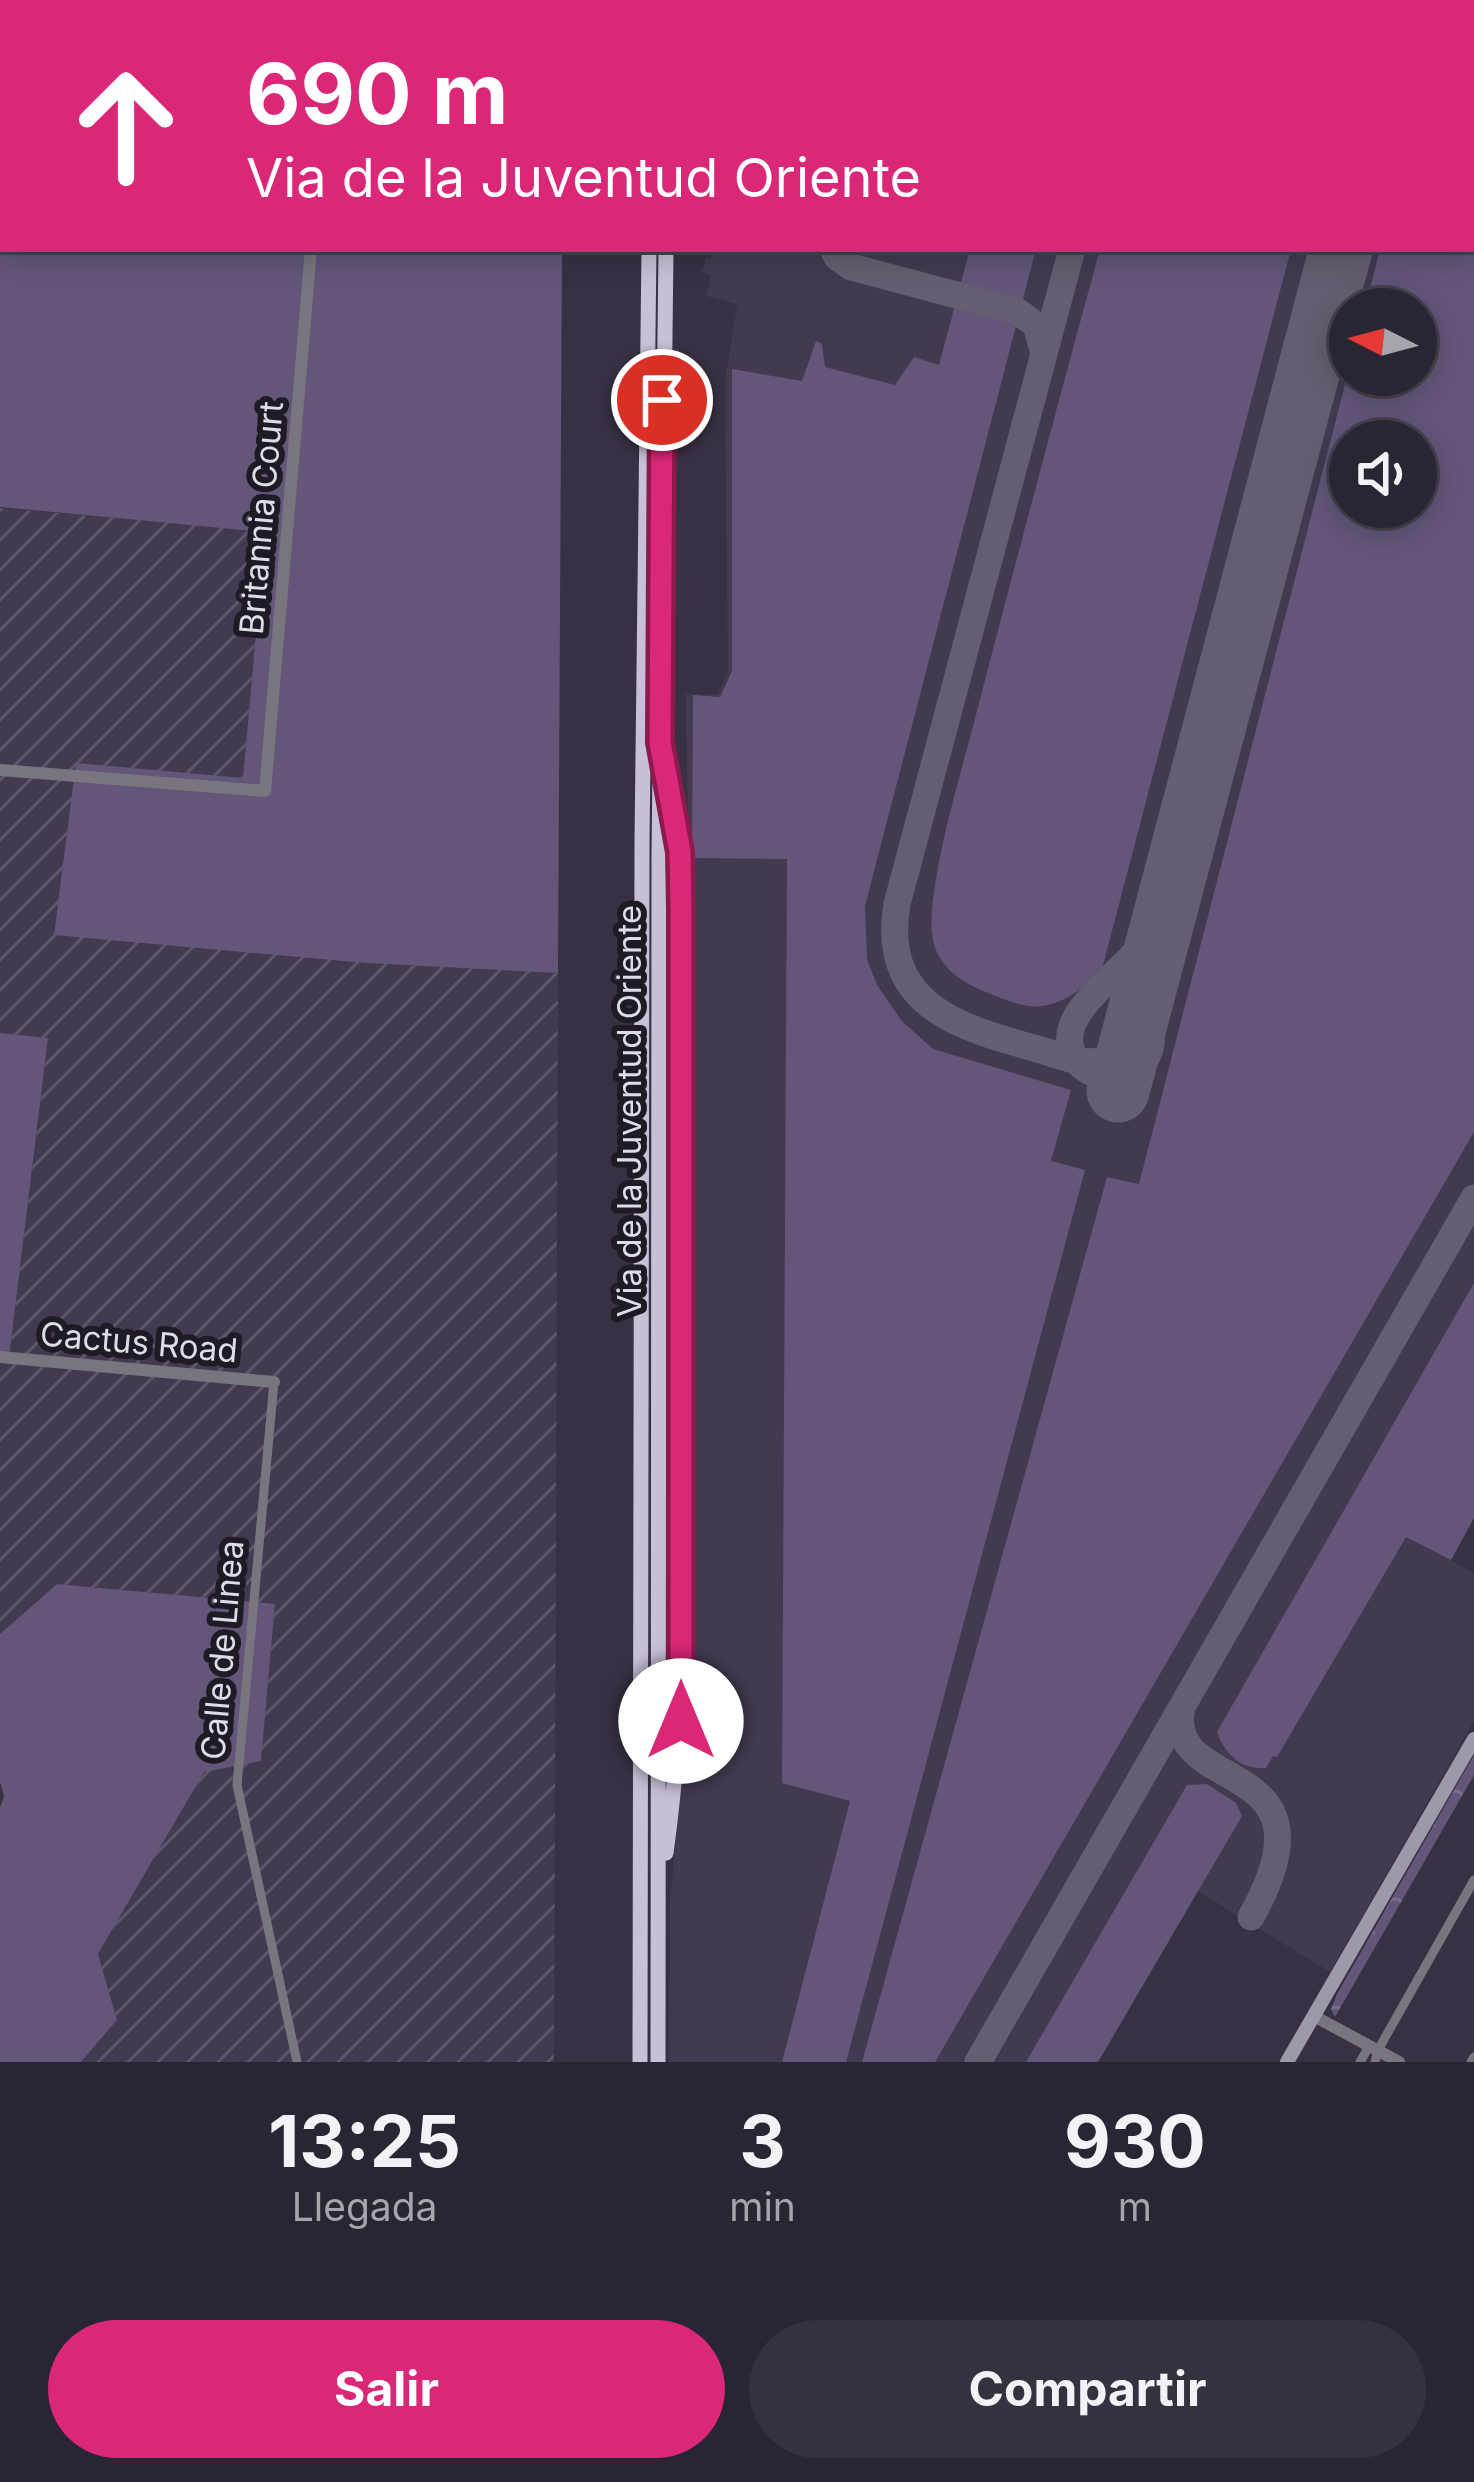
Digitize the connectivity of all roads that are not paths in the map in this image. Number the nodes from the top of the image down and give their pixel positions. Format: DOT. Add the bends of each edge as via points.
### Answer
graph roads {
  1 [pos="311,252"];
  2 [pos="649,252"];
  3 [pos="666,252"];
  4 [pos="655,354"];
  5 [pos="0,770"];
  6 [pos="0,1358"];
  7 [pos="274,1382"];
  8 [pos="1474,1739"];
  9 [pos="1474,1880"];
  10 [pos="1314,2016"];
  11 [pos="1374,2052"];
  12 [pos="297,2062"];
  13 [pos="640,2062"];
  14 [pos="658,2062"];
  15 [pos="1287,2062"];
  16 [pos="1360,2062"];
  17 [pos="1399,2062"];
  1 -- 5 [label="street, Britannia Court" via="265,791"];
  2 -- 4 [label="highway, Via de la Juventud Oriente"];
  3 -- 4 [label="highway, Via de la Juventud Oriente"];
  4 -- 13 [label="highway, Via de la Juventud Oriente"];
  4 -- 14 [label="highway, Via de la Juventud Oriente"];
  6 -- 7 [label="street, Cactus Road"];
  7 -- 12 [label="street, Calle de Linea" via="237,1784"];
  8 -- 10 [label="main road"];
  9 -- 11 [label="street"];
  10 -- 11 [label="street"];
  10 -- 15 [label="main road"];
  11 -- 16 [label="street"];
  11 -- 17 [label="street"];
}
